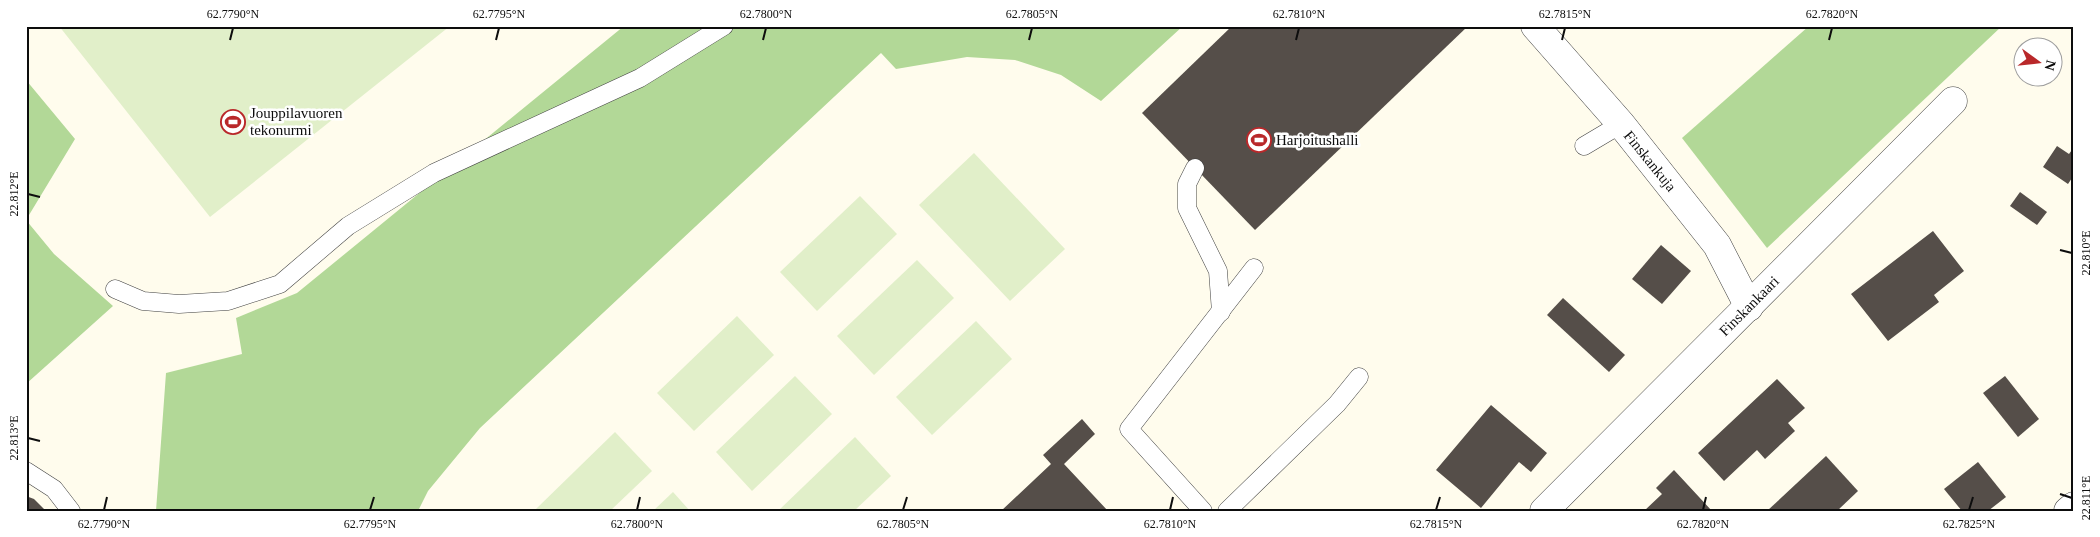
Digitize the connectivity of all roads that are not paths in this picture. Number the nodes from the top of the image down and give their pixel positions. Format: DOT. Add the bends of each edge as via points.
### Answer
graph roads {
  1 [pos="724,26"];
  2 [pos="1535,26"];
  3 [pos="1953,100"];
  4 [pos="1621,124"];
  5 [pos="1584,146"];
  6 [pos="1195,168"];
  7 [pos="1254,268"];
  8 [pos="115,289"];
  9 [pos="1748,307"];
  10 [pos="1221,312"];
  11 [pos="1359,377"];
  12 [pos="26,471"];
  13 [pos="2074,506"];
  14 [pos="71,511"];
  15 [pos="1203,511"];
  16 [pos="1227,511"];
  17 [pos="1544,511"];
  18 [pos="2068,511"];
  1 -- 8 [label="lane" via="640,78 434,173 348,226 280,284 228,301 179,304 143,301"];
  2 -- 4 [label="street, Finskankuja"];
  3 -- 9 [label="street, Finskankaari"];
  4 -- 5 [label="lane"];
  4 -- 9 [label="street, Finskankuja" via="1717,245"];
  6 -- 10 [label="lane" via="1187,184 1187,208 1218,271"];
  7 -- 10 [label="lane"];
  9 -- 17 [label="street, Finskankaari"];
  10 -- 15 [label="lane" via="1129,430"];
  11 -- 16 [label="lane" via="1337,404"];
  12 -- 14 [label="lane" via="54,489"];
  13 -- 18 [label="street"];
}
